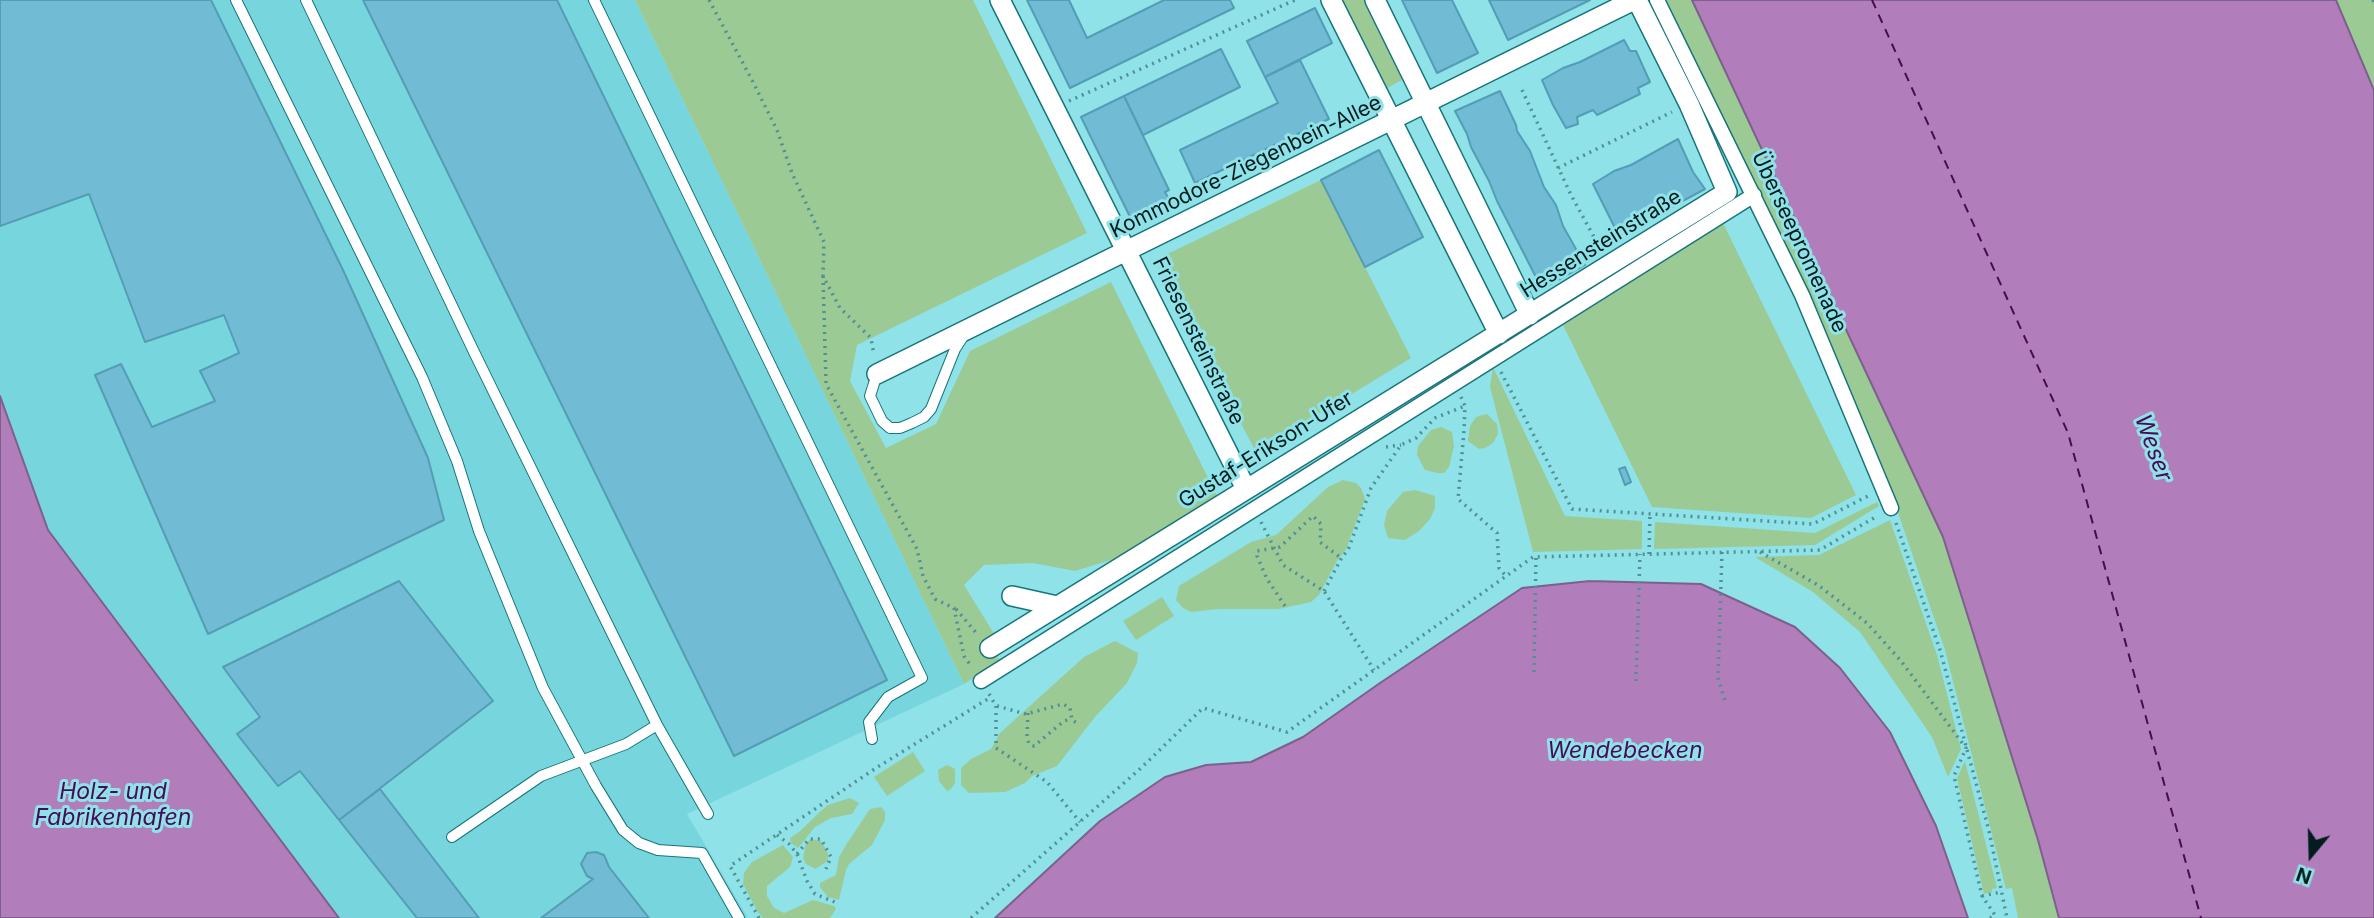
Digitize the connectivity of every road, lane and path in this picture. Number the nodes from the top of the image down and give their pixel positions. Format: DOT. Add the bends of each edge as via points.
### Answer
graph roads {
  1 [pos="236,0"];
  2 [pos="306,0"];
  3 [pos="594,0"];
  4 [pos="709,0"];
  5 [pos="1000,0"];
  6 [pos="1294,0"];
  7 [pos="1331,0"];
  8 [pos="1375,0"];
  9 [pos="1635,0"];
  10 [pos="1657,0"];
  11 [pos="1522,90"];
  12 [pos="1426,104"];
  13 [pos="1689,104"];
  14 [pos="1055,108"];
  15 [pos="1391,122"];
  16 [pos="1558,167"];
  17 [pos="1754,195"];
  18 [pos="1730,200"];
  19 [pos="1128,250"];
  20 [pos="1601,250"];
  21 [pos="823,276"];
  22 [pos="1530,315"];
  23 [pos="968,329"];
  24 [pos="1499,334"];
  25 [pos="1493,358"];
  26 [pos="877,374"];
  27 [pos="1454,383"];
  28 [pos="1465,406"];
  29 [pos="1246,489"];
  30 [pos="1882,489"];
  31 [pos="1891,508"];
  32 [pos="1650,514"];
  33 [pos="1260,520"];
  34 [pos="1275,548"];
  35 [pos="1758,551"];
  36 [pos="1722,552"];
  37 [pos="1640,554"];
  38 [pos="1649,554"];
  39 [pos="1536,557"];
  40 [pos="1341,558"];
  41 [pos="1506,576"];
  42 [pos="1324,591"];
  43 [pos="1012,596"];
  44 [pos="1057,606"];
  45 [pos="1285,606"];
  46 [pos="990,648"];
  47 [pos="1374,670"];
  48 [pos="1534,672"];
  49 [pos="1636,681"];
  50 [pos="987,690"];
  51 [pos="1726,704"];
  52 [pos="996,706"];
  53 [pos="1028,713"];
  54 [pos="1071,719"];
  55 [pos="657,725"];
  56 [pos="1080,725"];
  57 [pos="872,740"];
  58 [pos="1966,748"];
  59 [pos="582,760"];
  60 [pos="708,814"];
  61 [pos="1080,822"];
  62 [pos="776,835"];
  63 [pos="452,837"];
  64 [pos="797,854"];
  65 [pos="826,869"];
  66 [pos="2001,892"];
  67 [pos="1982,896"];
  68 [pos="837,903"];
  69 [pos="1992,917"];
  70 [pos="739,918"];
  71 [pos="759,918"];
  72 [pos="971,918"];
  73 [pos="2007,918"];
  1 -- 59 [label="lane" via="422,377 510,610 543,688"];
  2 -- 55 [label="lane"];
  3 -- 57 [label="lane" via="922,678 888,697 869,722"];
  4 -- 21 [label="path" via="772,120 824,242"];
  5 -- 14 [label="street, Friesensteinstraße"];
  6 -- 14 [label="path"];
  7 -- 15 [label="street"];
  8 -- 12 [label="street"];
  9 -- 12 [label="street, Kommodore-Ziegenbein-Allee"];
  9 -- 13 [label="street, Überseepromenade"];
  10 -- 17 [label="street, Überseepromenade"];
  11 -- 16 [label="path"];
  12 -- 15 [label="street, Kommodore-Ziegenbein-Allee"];
  12 -- 22 [label="street"];
  13 -- 16 [label="path"];
  13 -- 18 [label="street, Überseepromenade"];
  14 -- 19 [label="street, Friesensteinstraße"];
  15 -- 19 [label="street, Kommodore-Ziegenbein-Allee"];
  15 -- 24 [label="street"];
  16 -- 20 [label="path"];
  17 -- 18 [label="street"];
  17 -- 30 [label="street, Überseepromenade" via="1802,295"];
  18 -- 22 [label="street, Hessensteinstraße"];
  18 -- 25 [label="street"];
  19 -- 23 [label="street, Kommodore-Ziegenbein-Allee"];
  19 -- 29 [label="street, Friesensteinstraße"];
  21 -- 26 [label="path" via="840,307 871,338"];
  21 -- 50 [label="path" via="826,384 917,549 923,576 935,599 954,608 964,656"];
  22 -- 24 [label="street, Hessensteinstraße"];
  23 -- 26 [label="street, Kommodore-Ziegenbein-Allee"];
  23 -- 26 [label="lane" via="931,409 915,421 890,428 883,421 870,396"];
  24 -- 29 [label="street, Gustaf-Erikson-Ufer"];
  25 -- 27 [label="street"];
  25 -- 32 [label="path" via="1572,509"];
  27 -- 28 [label="path"];
  27 -- 50 [label="street"];
  28 -- 40 [label="path" via="1435,418 1416,438 1401,445 1371,488"];
  28 -- 41 [label="path" via="1458,499 1497,533 1499,568"];
  29 -- 44 [label="street, Gustaf-Erikson-Ufer"];
  30 -- 31 [label="street, Überseepromenade"];
  30 -- 32 [label="path" via="1813,524"];
  31 -- 35 [label="path" via="1820,550"];
  31 -- 58 [label="path" via="1940,650"];
  32 -- 38 [label="path"];
  33 -- 34 [label="path"];
  34 -- 40 [label="path" via="1313,516 1321,524 1320,542"];
  34 -- 42 [label="path" via="1283,565"];
  34 -- 45 [label="path" via="1259,550 1257,556"];
  35 -- 36 [label="path"];
  35 -- 58 [label="path" via="1818,585 1867,623"];
  36 -- 38 [label="path"];
  36 -- 51 [label="path" via="1718,678"];
  37 -- 38 [label="path"];
  37 -- 39 [label="path"];
  37 -- 49 [label="path"];
  39 -- 41 [label="path"];
  39 -- 48 [label="path"];
  40 -- 42 [label="path"];
  41 -- 47 [label="path"];
  42 -- 47 [label="path"];
  43 -- 44 [label="street"];
  44 -- 46 [label="street, Gustaf-Erikson-Ufer"];
  47 -- 61 [label="path" via="1287,732 1203,708"];
  50 -- 52 [label="path"];
  50 -- 62 [label="path"];
  52 -- 53 [label="path"];
  52 -- 61 [label="path" via="996,748 1047,782"];
  53 -- 54 [label="path" via="1063,705 1070,708"];
  53 -- 54 [label="path" via="1027,736 1034,747"];
  54 -- 56 [label="path"];
  55 -- 59 [label="lane" via="626,744"];
  55 -- 60 [label="lane"];
  58 -- 66 [label="path"];
  58 -- 67 [label="path" via="1954,776"];
  59 -- 63 [label="lane" via="541,776"];
  59 -- 70 [label="lane" via="622,830 657,850 702,853"];
  61 -- 72 [label="path"];
  62 -- 64 [label="path"];
  62 -- 71 [label="path" via="730,866"];
  64 -- 65 [label="path" via="810,839 821,839 831,857"];
  64 -- 68 [label="path" via="816,894"];
  66 -- 67 [label="path"];
  66 -- 73 [label="path"];
  67 -- 69 [label="path"];
}
